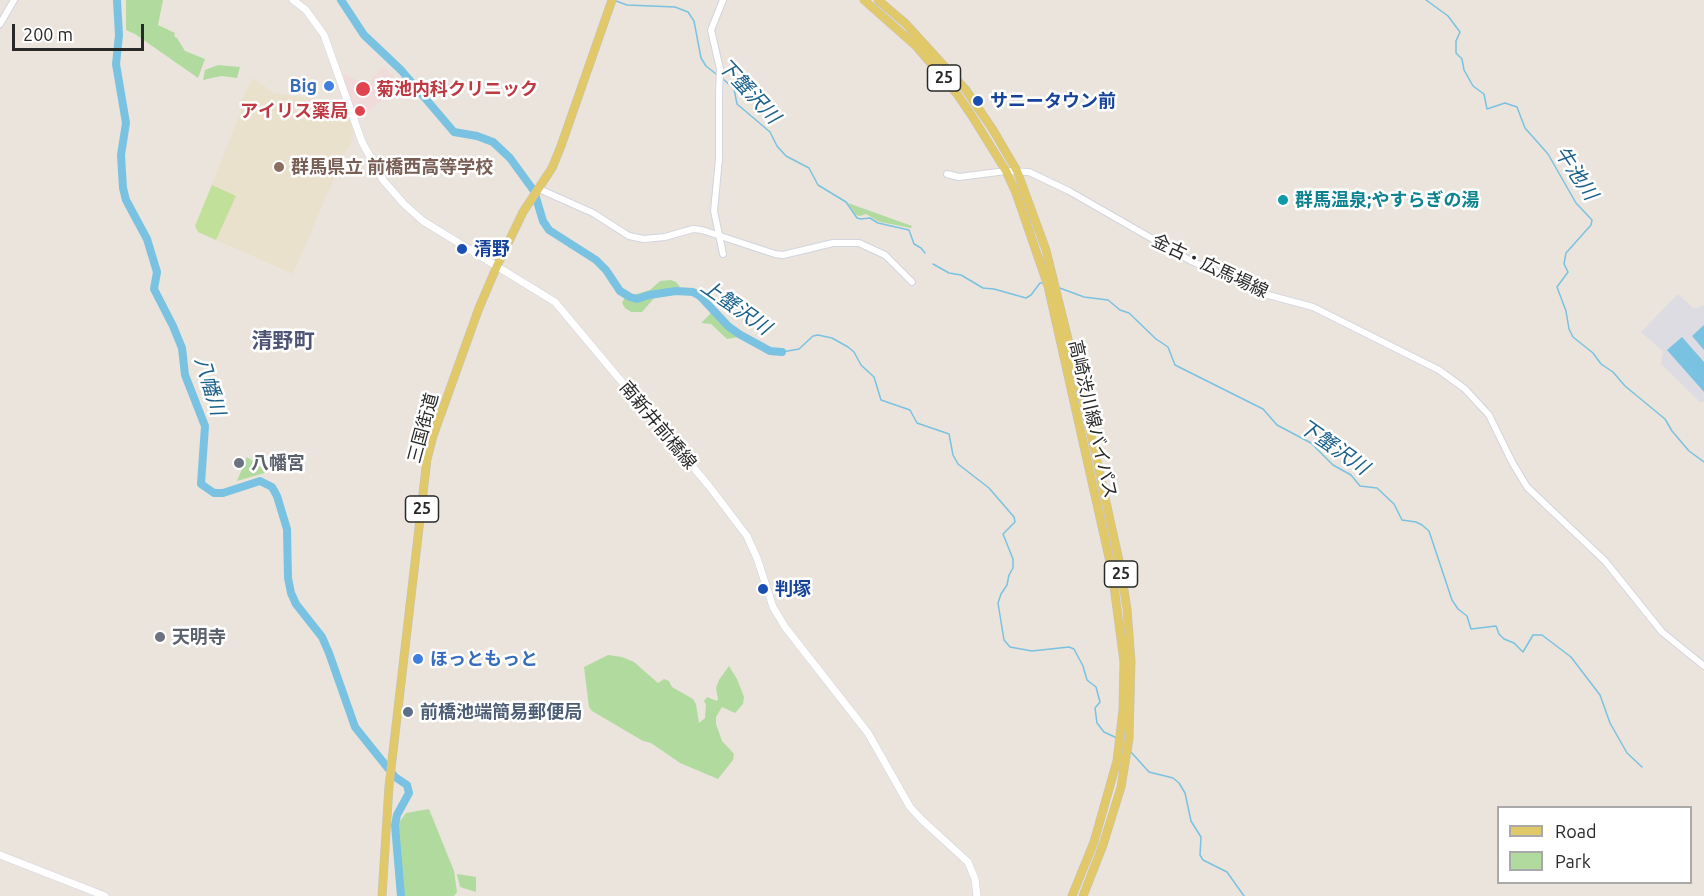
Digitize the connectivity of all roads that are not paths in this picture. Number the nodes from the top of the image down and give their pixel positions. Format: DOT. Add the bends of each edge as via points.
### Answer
graph roads {
  1 [pos="14,0"];
  2 [pos="293,0"];
  3 [pos="612,0"];
  4 [pos="723,0"];
  5 [pos="864,0"];
  6 [pos="878,0"];
  7 [pos="0,24"];
  8 [pos="1006,171"];
  9 [pos="1017,171"];
  10 [pos="947,174"];
  11 [pos="536,193"];
  12 [pos="719,236"];
  13 [pos="723,254"];
  14 [pos="497,266"];
  15 [pos="912,282"];
  16 [pos="1704,666"];
  17 [pos="1121,763"];
  18 [pos="0,855"];
  19 [pos="105,896"];
  20 [pos="382,896"];
  21 [pos="977,896"];
  22 [pos="1072,896"];
  23 [pos="1083,896"];
  1 -- 7 [label="street"];
  2 -- 14 [label="main road, 南新井前橋線" via="314,19 324,35 362,142 383,180 423,221"];
  3 -- 11 [label="main road, 三国街道 / 25" via="561,147"];
  4 -- 12 [label="street" via="711,30 720,69 714,211"];
  5 -- 8 [label="main road, 高崎渋川線バイパス / 25" via="900,30 943,76"];
  6 -- 9 [label="main road, 高崎渋川線バイパス / 25" via="914,32 966,90"];
  8 -- 9 [label="street, 金古・広馬場線"];
  8 -- 10 [label="street, 金古・広馬場線" via="958,177"];
  8 -- 17 [label="main road, 高崎渋川線バイパス / 25" via="1048,286 1112,571 1124,662"];
  9 -- 16 [label="street, 金古・広馬場線" via="1029,172 1069,191 1219,274 1269,295 1313,307 1439,370 1465,389 1489,415 1527,487 1605,561 1662,632"];
  9 -- 17 [label="main road, 高崎渋川線バイパス / 25" via="1056,285 1120,565 1131,661 1129,739"];
  11 -- 12 [label="street" via="593,213 629,236 654,238 693,229"];
  11 -- 14 [label="main road, 三国街道 / 25"];
  12 -- 13 [label="street"];
  12 -- 15 [label="street" via="779,255 833,243 859,243 885,255"];
  14 -- 20 [label="main road, 三国街道 / 25" via="447,396 428,459 392,764"];
  14 -- 21 [label="main road, 南新井前橋線" via="558,305 729,509 750,543 773,607 785,627 868,733 910,807 968,862"];
  17 -- 22 [label="main road, 高崎渋川線バイパス / 25"];
  17 -- 23 [label="main road, 高崎渋川線バイパス / 25" via="1115,808"];
  18 -- 19 [label="main road"];
}
